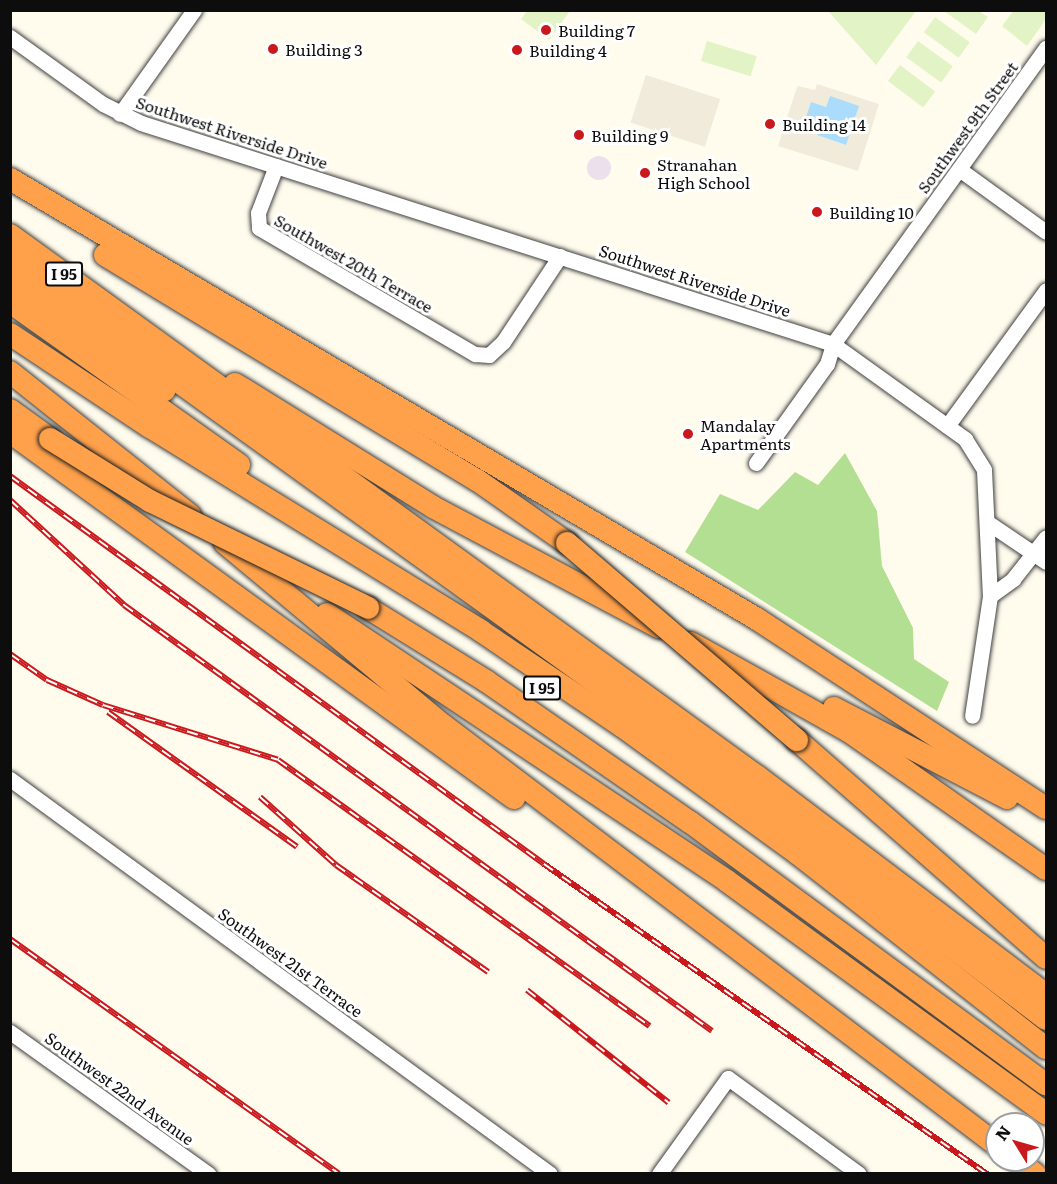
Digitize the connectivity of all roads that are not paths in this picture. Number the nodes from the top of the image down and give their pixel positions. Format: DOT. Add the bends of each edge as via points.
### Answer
graph roads {
  1 [pos="195,10"];
  2 [pos="10,37"];
  3 [pos="1047,48"];
  4 [pos="120,114"];
  5 [pos="276,166"];
  6 [pos="959,168"];
  7 [pos="10,179"];
  8 [pos="10,190"];
  9 [pos="1047,232"];
  10 [pos="10,235"];
  11 [pos="560,256"];
  12 [pos="10,260"];
  13 [pos="10,283"];
  14 [pos="1047,290"];
  15 [pos="10,302"];
  16 [pos="118,313"];
  17 [pos="10,334"];
  18 [pos="833,344"];
  19 [pos="10,351"];
  20 [pos="10,372"];
  21 [pos="10,410"];
  22 [pos="947,426"];
  23 [pos="10,432"];
  24 [pos="756,463"];
  25 [pos="355,512"];
  26 [pos="987,522"];
  27 [pos="1047,537"];
  28 [pos="1041,558"];
  29 [pos="246,560"];
  30 [pos="990,596"];
  31 [pos="444,607"];
  32 [pos="717,657"];
  33 [pos="972,716"];
  34 [pos="10,779"];
  35 [pos="1047,808"];
  36 [pos="1047,822"];
  37 [pos="1047,868"];
  38 [pos="749,958"];
  39 [pos="1047,958"];
  40 [pos="1047,994"];
  41 [pos="1047,1019"];
  42 [pos="10,1032"];
  43 [pos="1047,1048"];
  44 [pos="1047,1065"];
  45 [pos="1047,1084"];
  46 [pos="1047,1114"];
  47 [pos="985,1136"];
  48 [pos="208,1173"];
  49 [pos="550,1173"];
  50 [pos="659,1173"];
  51 [pos="859,1173"];
  1 -- 4 [label="street"];
  2 -- 4 [label="street, Southwest Riverside Drive"];
  3 -- 6 [label="street, Southwest 9th Street"];
  4 -- 5 [label="street, Southwest Riverside Drive"];
  5 -- 11 [label="street, Southwest Riverside Drive"];
  5 -- 11 [label="street, Southwest 20th Terrace" via="258,213 259,228 475,354 489,355"];
  6 -- 9 [label="street"];
  6 -- 18 [label="street, Southwest 9th Street"];
  7 -- 35 [label="highway" via="757,619"];
  8 -- 39 [label="highway, bridge" via="178,302 477,480 567,543"];
  10 -- 16 [label="highway, I 95"];
  11 -- 18 [label="street, Southwest Riverside Drive"];
  12 -- 25 [label="highway"];
  13 -- 25 [label="highway" via="212,423"];
  14 -- 22 [label="street"];
  15 -- 31 [label="highway"];
  16 -- 32 [label="highway" via="433,507"];
  16 -- 40 [label="highway, I 95" via="775,789"];
  17 -- 31 [label="highway" via="150,427"];
  18 -- 22 [label="street, Southwest Riverside Drive"];
  18 -- 24 [label="street, Southwest 9th Street" via="827,364"];
  19 -- 44 [label="highway, I 95" via="446,624 615,738 797,869"];
  20 -- 29 [label="highway"];
  21 -- 45 [label="highway, bridge" via="150,501 368,608 486,681 690,822"];
  22 -- 26 [label="street, Southwest Riverside Drive" via="974,448 984,470"];
  23 -- 38 [label="highway" via="685,921"];
  25 -- 41 [label="highway" via="764,804"];
  26 -- 28 [label="street"];
  26 -- 30 [label="street, Southwest Riverside Drive"];
  27 -- 28 [label="street"];
  28 -- 30 [label="street"];
  29 -- 38 [label="highway" via="443,724"];
  29 -- 46 [label="highway" via="727,881"];
  30 -- 33 [label="street, Southwest Riverside Drive"];
  31 -- 43 [label="highway" via="753,820"];
  32 -- 36 [label="highway" via="893,736"];
  32 -- 37 [label="highway" via="850,732"];
  34 -- 49 [label="street, Southwest 21st Terrace"];
  38 -- 47 [label="highway"];
  42 -- 48 [label="street, Southwest 22nd Avenue"];
  50 -- 51 [label="street" via="728,1078"];
}
